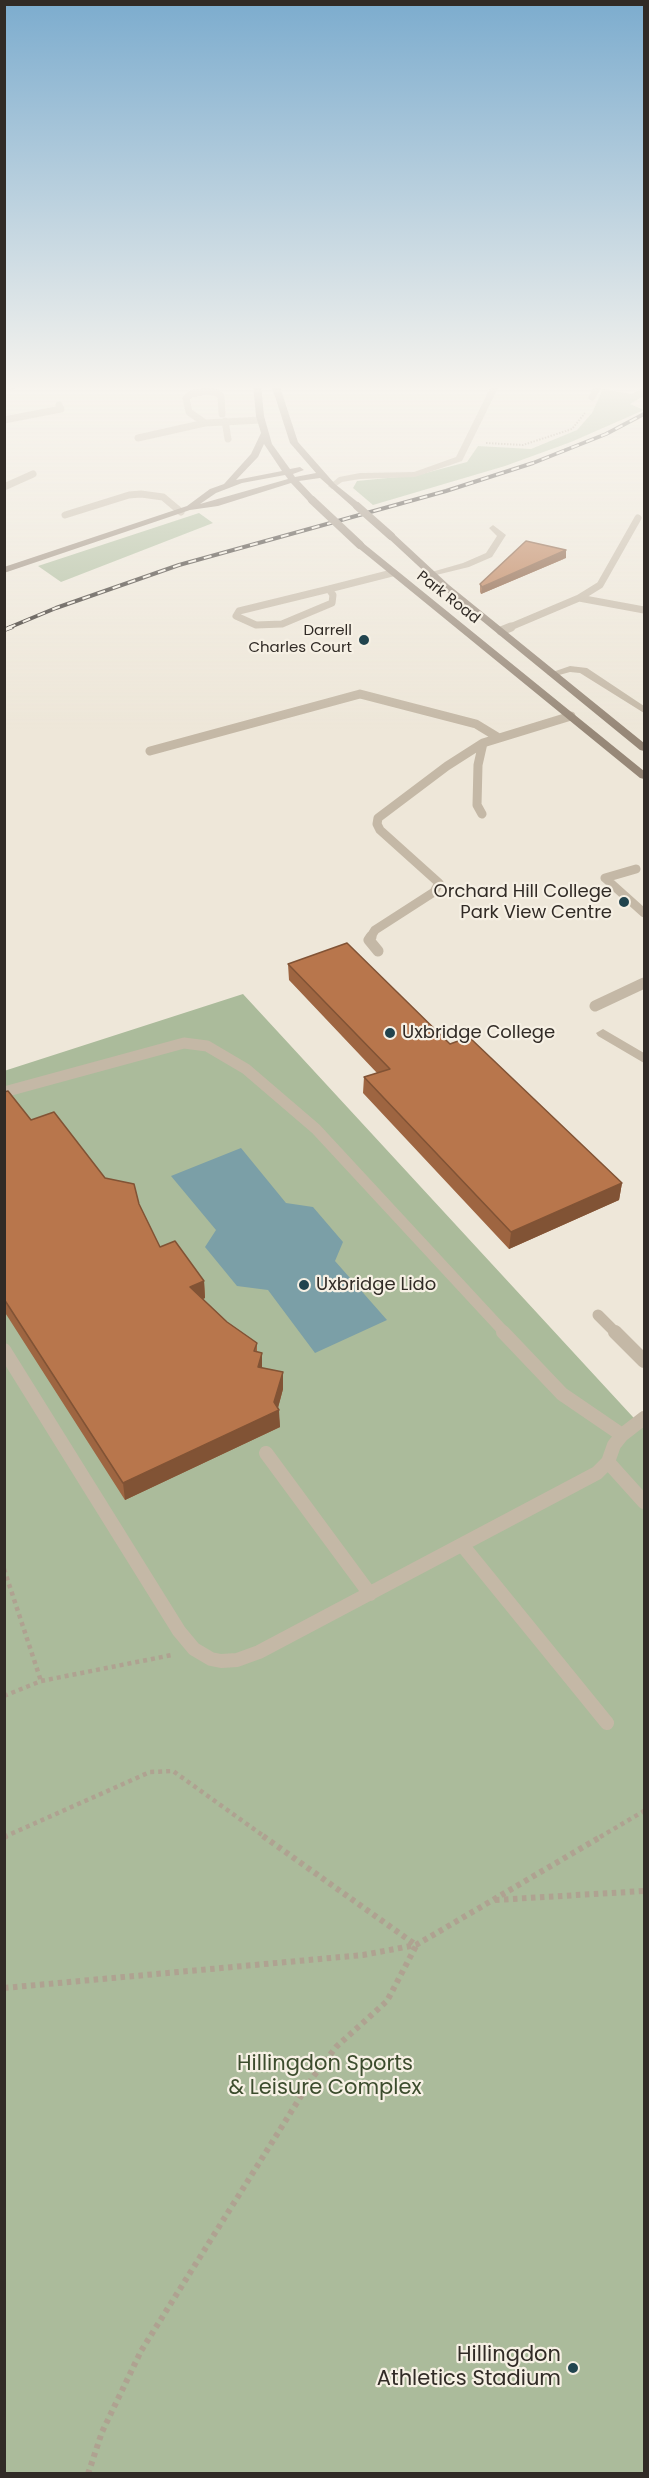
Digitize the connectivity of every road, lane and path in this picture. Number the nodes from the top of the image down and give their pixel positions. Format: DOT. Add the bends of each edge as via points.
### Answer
graph roads {
  1 [pos="114,500"];
  2 [pos="167,500"];
  3 [pos="199,500"];
  4 [pos="227,500"];
  5 [pos="312,500"];
  6 [pos="349,500"];
  7 [pos="185,510"];
  8 [pos="65,515"];
  9 [pos="638,518"];
  10 [pos="493,528"];
  11 [pos="4,570"];
  12 [pos="392,573"];
  13 [pos="431,575"];
  14 [pos="330,589"];
  15 [pos="579,598"];
  16 [pos="645,610"];
  17 [pos="501,631"];
  18 [pos="552,674"];
  19 [pos="645,710"];
  20 [pos="571,716"];
  21 [pos="499,738"];
  22 [pos="483,744"];
  23 [pos="645,748"];
  24 [pos="150,751"];
  25 [pos="645,776"];
  26 [pos="482,814"];
  27 [pos="636,869"];
  28 [pos="645,913"];
  29 [pos="378,951"];
  30 [pos="645,983"];
  31 [pos="596,1006"];
  32 [pos="603,1033"];
  33 [pos="645,1059"];
  34 [pos="4,1092"];
  35 [pos="598,1315"];
  36 [pos="4,1350"];
  37 [pos="645,1361"];
  38 [pos="645,1418"];
  39 [pos="622,1435"];
  40 [pos="266,1453"];
  41 [pos="608,1462"];
  42 [pos="645,1502"];
  43 [pos="463,1546"];
  44 [pos="4,1569"];
  45 [pos="370,1594"];
  46 [pos="194,1649"];
  47 [pos="41,1681"];
  48 [pos="4,1696"];
  49 [pos="607,1723"];
  50 [pos="645,1811"];
  51 [pos="4,1837"];
  52 [pos="645,1891"];
  53 [pos="493,1900"];
  54 [pos="416,1945"];
  55 [pos="4,1988"];
  56 [pos="88,2474"];
  1 -- 8 [label="lane"];
  2 -- 7 [label="lane"];
  3 -- 7 [label="main road"];
  4 -- 7 [label="main road"];
  5 -- 12 [label="main road, Park Road, bridge"];
  6 -- 13 [label="main road, Park Road, bridge"];
  7 -- 11 [label="main road"];
  9 -- 15 [label="lane" via="600,585"];
  10 -- 13 [label="street" via="502,536 489,555"];
  12 -- 14 [label="lane"];
  12 -- 20 [label="main road, Park Road"];
  13 -- 17 [label="main road, Park Road"];
  14 -- 14 [label="lane" via="332,603 282,624 256,625 236,616 239,611"];
  15 -- 16 [label="lane"];
  15 -- 17 [label="lane"];
  17 -- 18 [label="main road, Park Road"];
  18 -- 19 [label="street" via="583,670"];
  18 -- 23 [label="main road, Park Road"];
  20 -- 21 [label="lane"];
  20 -- 25 [label="main road, Park Road"];
  21 -- 22 [label="lane"];
  21 -- 24 [label="lane" via="476,724 360,694"];
  22 -- 26 [label="lane" via="477,805"];
  22 -- 29 [label="lane" via="378,818 380,830 440,883 434,892 375,930 369,940"];
  27 -- 28 [label="lane" via="605,878"];
  30 -- 31 [label="lane"];
  32 -- 33 [label="street"];
  34 -- 39 [label="lane" via="184,1043 207,1046 224,1055 316,1129 562,1394"];
  35 -- 37 [label="lane"];
  36 -- 46 [label="lane" via="178,1631"];
  38 -- 39 [label="lane"];
  39 -- 41 [label="lane"];
  40 -- 45 [label="lane"];
  41 -- 42 [label="lane"];
  41 -- 43 [label="lane" via="597,1473"];
  43 -- 45 [label="lane"];
  43 -- 49 [label="lane"];
  44 -- 47 [label="path"];
  45 -- 46 [label="lane" via="248,1657 228,1662"];
  46 -- 47 [label="path"];
  47 -- 48 [label="path"];
  50 -- 53 [label="path"];
  51 -- 54 [label="path" via="150,1772 173,1771"];
  52 -- 53 [label="path"];
  53 -- 54 [label="path"];
  54 -- 55 [label="path" via="363,1955"];
  54 -- 56 [label="path" via="387,2001 336,2047 313,2077 141,2351 102,2432"];
}
